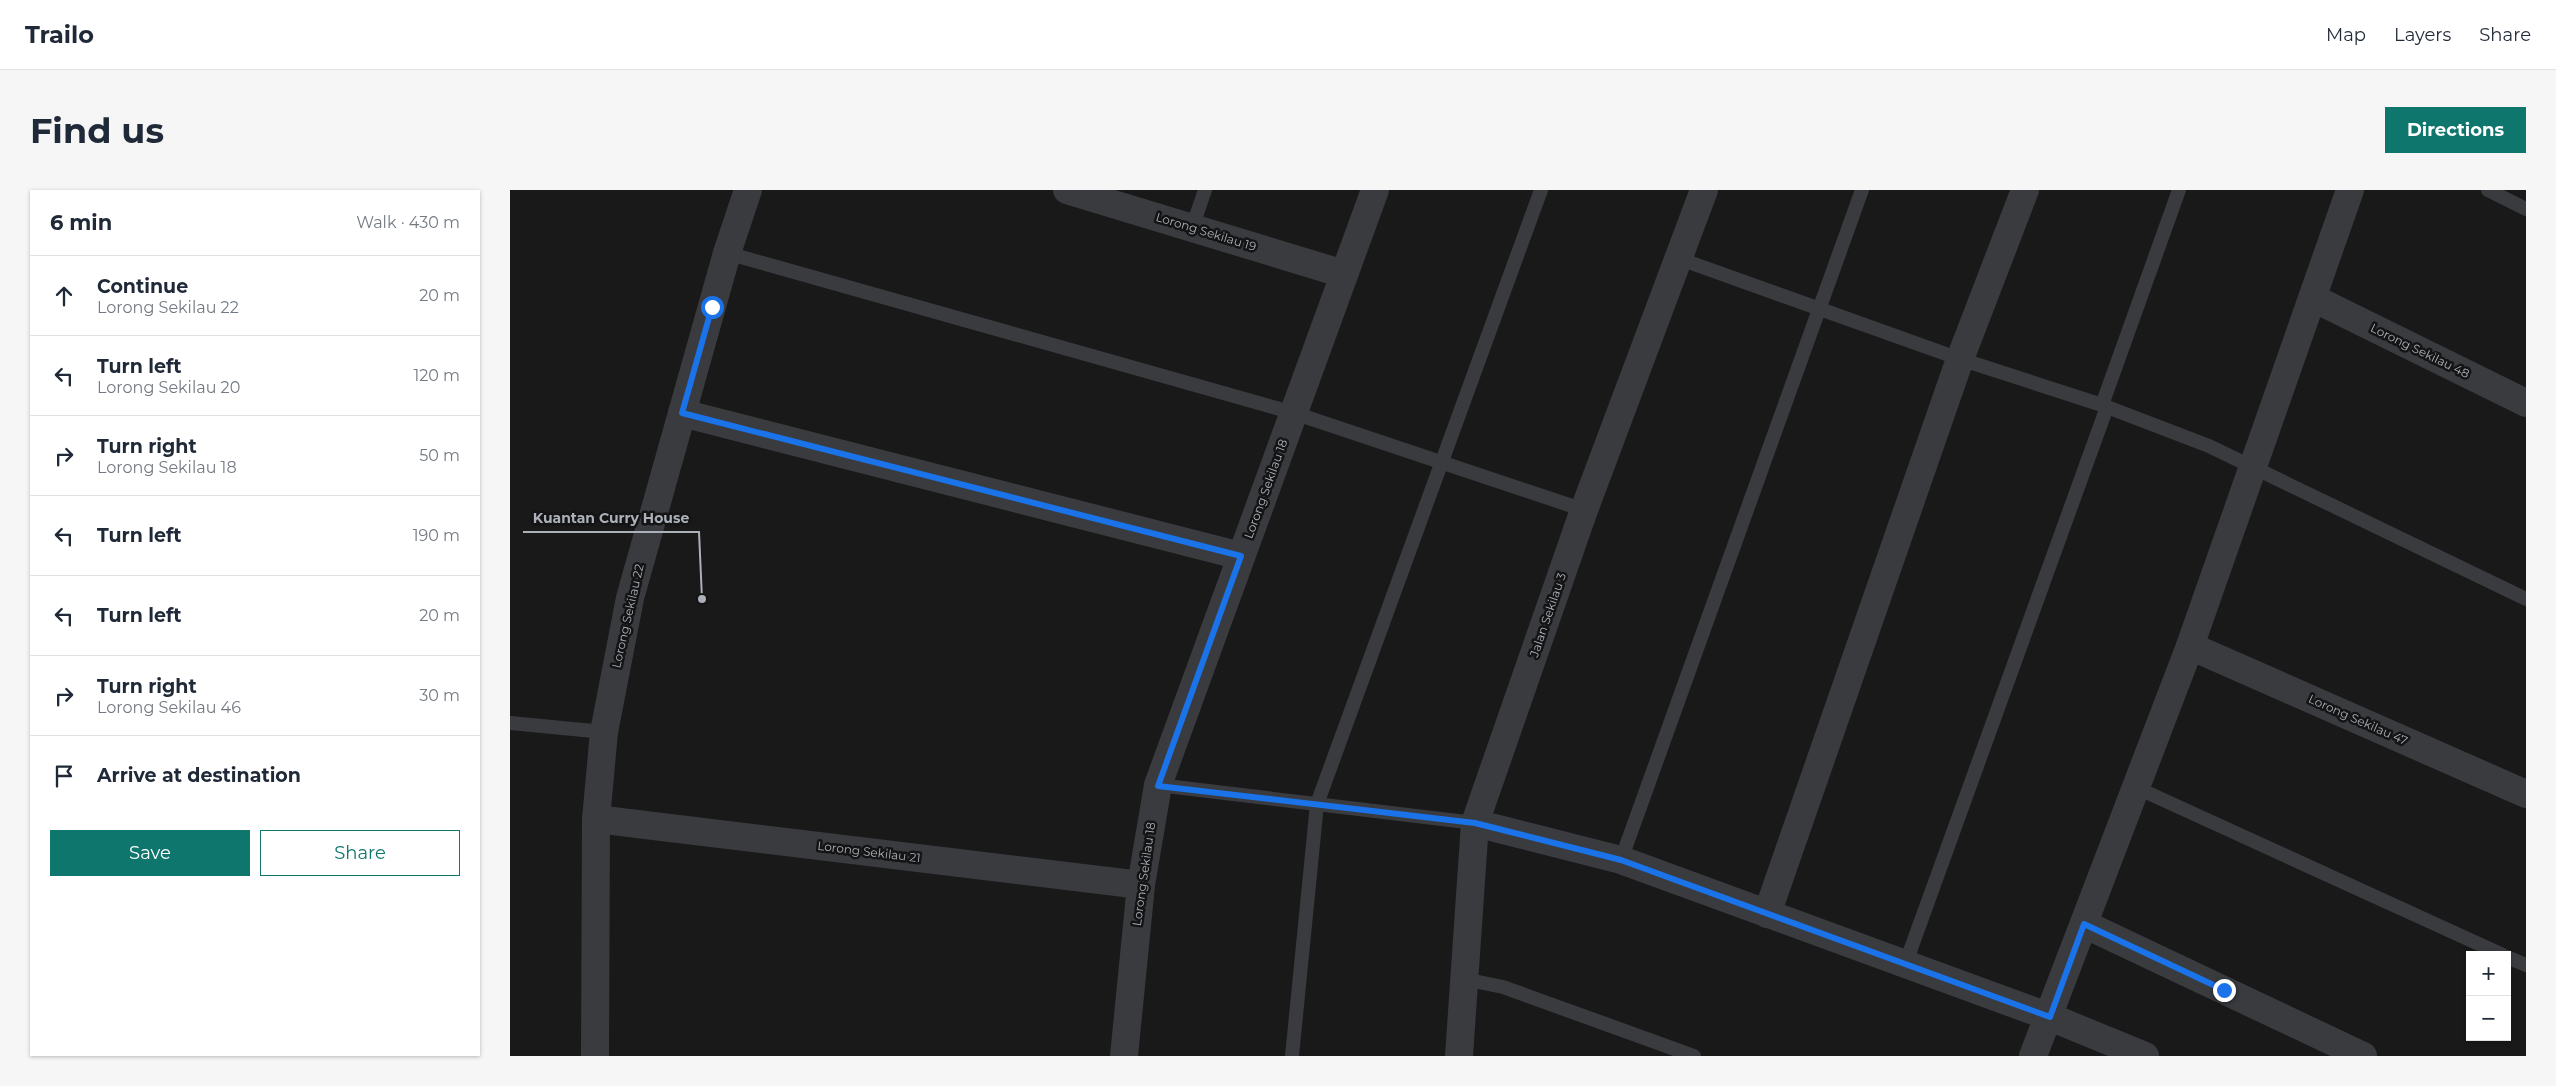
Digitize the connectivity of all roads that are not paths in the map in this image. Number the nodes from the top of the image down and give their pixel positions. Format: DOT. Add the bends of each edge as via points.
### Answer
graph roads {
  1 [pos="748,190"];
  2 [pos="1067,190"];
  3 [pos="1205,190"];
  4 [pos="1375,190"];
  5 [pos="1541,190"];
  6 [pos="1704,190"];
  7 [pos="1862,190"];
  8 [pos="2024,190"];
  9 [pos="2179,190"];
  10 [pos="2350,190"];
  11 [pos="2488,190"];
  12 [pos="2526,209"];
  13 [pos="1192,228"];
  14 [pos="727,253"];
  15 [pos="1680,259"];
  16 [pos="1344,274"];
  17 [pos="2313,298"];
  18 [pos="1819,307"];
  19 [pos="1960,359"];
  20 [pos="2526,403"];
  21 [pos="2105,406"];
  22 [pos="682,413"];
  23 [pos="1294,413"];
  24 [pos="1442,462"];
  25 [pos="2254,468"];
  26 [pos="1584,510"];
  27 [pos="1241,556"];
  28 [pos="2526,599"];
  29 [pos="2190,646"];
  30 [pos="510,723"];
  31 [pos="604,732"];
  32 [pos="1158,786"];
  33 [pos="2135,787"];
  34 [pos="2526,794"];
  35 [pos="1317,804"];
  36 [pos="596,819"];
  37 [pos="1475,823"];
  38 [pos="1621,860"];
  39 [pos="1141,885"];
  40 [pos="1767,914"];
  41 [pos="2084,924"];
  42 [pos="2494,951"];
  43 [pos="2511,959"];
  44 [pos="1905,965"];
  45 [pos="2526,965"];
  46 [pos="1464,979"];
  47 [pos="2050,1017"];
  48 [pos="595,1056"];
  49 [pos="1124,1056"];
  50 [pos="1292,1056"];
  51 [pos="1458,1056"];
  52 [pos="1694,1056"];
  53 [pos="2033,1056"];
  54 [pos="2145,1056"];
  55 [pos="2363,1056"];
  1 -- 14 [label="street, Lorong Sekilau 22"];
  2 -- 13 [label="street, Lorong Sekilau 19"];
  3 -- 13 [label="lane"];
  4 -- 16 [label="street, Lorong Sekilau 18"];
  5 -- 24 [label="lane"];
  6 -- 15 [label="street, Jalan Sekilau 3"];
  7 -- 18 [label="lane"];
  8 -- 19 [label="street"];
  9 -- 21 [label="lane"];
  10 -- 17 [label="street"];
  11 -- 12 [label="lane"];
  13 -- 16 [label="street, Lorong Sekilau 19"];
  14 -- 22 [label="street, Lorong Sekilau 22"];
  14 -- 23 [label="lane"];
  15 -- 18 [label="lane"];
  15 -- 26 [label="street, Jalan Sekilau 3"];
  16 -- 23 [label="street, Lorong Sekilau 18"];
  17 -- 20 [label="street, Lorong Sekilau 48"];
  17 -- 25 [label="street"];
  18 -- 19 [label="lane"];
  18 -- 38 [label="lane"];
  19 -- 21 [label="lane"];
  19 -- 40 [label="street"];
  21 -- 25 [label="lane" via="2209,446"];
  21 -- 44 [label="lane"];
  22 -- 27 [label="street"];
  22 -- 31 [label="street, Lorong Sekilau 22" via="630,598"];
  23 -- 24 [label="lane"];
  23 -- 27 [label="street, Lorong Sekilau 18"];
  24 -- 26 [label="lane"];
  24 -- 35 [label="lane"];
  25 -- 28 [label="lane"];
  25 -- 29 [label="street"];
  26 -- 37 [label="street, Jalan Sekilau 3"];
  27 -- 32 [label="street, Lorong Sekilau 18"];
  29 -- 33 [label="street"];
  29 -- 34 [label="street, Lorong Sekilau 47"];
  30 -- 31 [label="lane"];
  31 -- 36 [label="street, Lorong Sekilau 22"];
  32 -- 35 [label="lane"];
  32 -- 39 [label="street, Lorong Sekilau 18"];
  33 -- 41 [label="street"];
  33 -- 42 [label="lane"];
  35 -- 37 [label="lane"];
  35 -- 50 [label="lane"];
  36 -- 39 [label="street, Lorong Sekilau 21"];
  36 -- 48 [label="street, Lorong Sekilau 22"];
  37 -- 38 [label="street"];
  37 -- 46 [label="street, Jalan Sekilau 3"];
  38 -- 40 [label="street"];
  39 -- 49 [label="street, Lorong Sekilau 18"];
  40 -- 44 [label="street"];
  41 -- 47 [label="street"];
  41 -- 55 [label="street"];
  43 -- 45 [label="lane"];
  44 -- 47 [label="street"];
  46 -- 51 [label="street, Jalan Sekilau 3"];
  46 -- 52 [label="lane" via="1503,987"];
  47 -- 53 [label="street"];
  47 -- 54 [label="street"];
}
